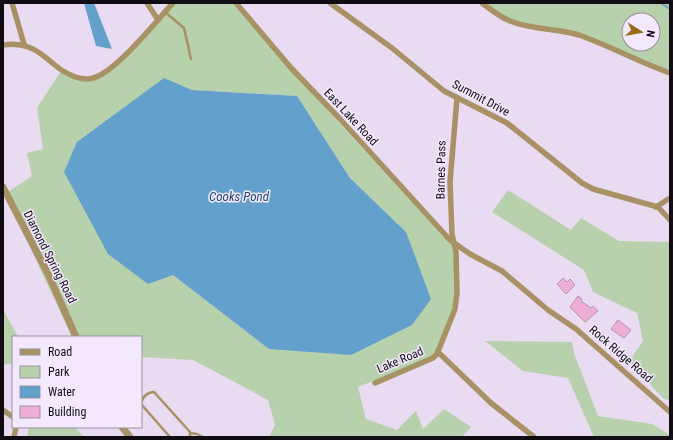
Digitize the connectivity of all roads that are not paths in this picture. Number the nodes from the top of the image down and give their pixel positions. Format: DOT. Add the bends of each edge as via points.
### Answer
graph roads {
  1 [pos="12,3"];
  2 [pos="147,3"];
  3 [pos="173,3"];
  4 [pos="236,3"];
  5 [pos="330,3"];
  6 [pos="482,3"];
  7 [pos="165,11"];
  8 [pos="158,20"];
  9 [pos="24,44"];
  10 [pos="3,45"];
  11 [pos="190,59"];
  12 [pos="670,73"];
  13 [pos="458,98"];
  14 [pos="3,187"];
  15 [pos="670,198"];
  16 [pos="656,206"];
  17 [pos="670,220"];
  18 [pos="454,243"];
  19 [pos="576,329"];
  20 [pos="76,336"];
  21 [pos="438,352"];
  22 [pos="375,383"];
  23 [pos="142,400"];
  24 [pos="142,405"];
  25 [pos="3,410"];
  26 [pos="670,412"];
  27 [pos="12,416"];
  28 [pos="123,428"];
  29 [pos="190,435"];
  30 [pos="130,437"];
  31 [pos="170,437"];
  32 [pos="203,437"];
  33 [pos="534,437"];
  1 -- 9 [label="street"];
  2 -- 8 [label="street"];
  3 -- 7 [label="street"];
  4 -- 18 [label="street, East Lake Road" via="292,69 340,118 439,230"];
  5 -- 13 [label="street, Summit Drive" via="388,44 444,91"];
  6 -- 12 [label="street" via="509,21 571,33 610,46"];
  7 -- 8 [label="street"];
  7 -- 11 [label="lane" via="184,28"];
  8 -- 9 [label="street" via="109,70 88,79 65,73"];
  9 -- 10 [label="street"];
  13 -- 16 [label="street, Summit Drive" via="506,123 582,183"];
  13 -- 18 [label="street, Barnes Pass" via="450,182"];
  14 -- 20 [label="street, Diamond Spring Road" via="49,276"];
  15 -- 16 [label="street"];
  16 -- 17 [label="street, Summit Drive"];
  18 -- 19 [label="street, East Lake Road" via="502,271 548,310"];
  18 -- 21 [label="street, Lake Road" via="457,276 455,309"];
  19 -- 26 [label="street, Rock Ridge Road"];
  21 -- 22 [label="street, Lake Road" via="427,362"];
  21 -- 33 [label="street" via="491,403"];
  23 -- 29 [label="lane" via="150,392 154,392"];
  24 -- 31 [label="lane"];
  25 -- 27 [label="street"];
  28 -- 30 [label="street"];
  29 -- 32 [label="lane" via="197,434"];
}
